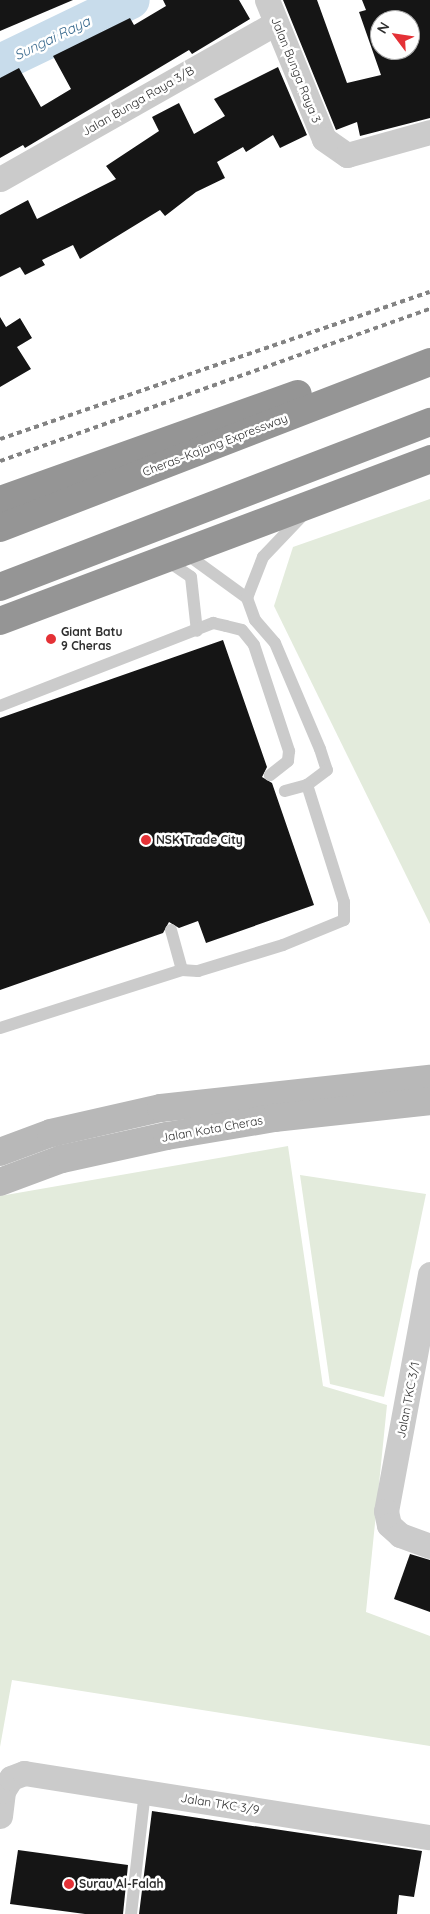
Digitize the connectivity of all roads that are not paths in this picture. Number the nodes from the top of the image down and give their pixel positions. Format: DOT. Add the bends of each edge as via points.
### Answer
graph roads {
  1 [pos="272,11"];
  2 [pos="430,132"];
  3 [pos="0,179"];
  4 [pos="430,352"];
  5 [pos="430,362"];
  6 [pos="430,422"];
  7 [pos="430,459"];
  8 [pos="0,500"];
  9 [pos="316,502"];
  10 [pos="0,528"];
  11 [pos="173,555"];
  12 [pos="0,587"];
  13 [pos="247,598"];
  14 [pos="255,620"];
  15 [pos="0,621"];
  16 [pos="197,631"];
  17 [pos="254,645"];
  18 [pos="0,706"];
  19 [pos="270,775"];
  20 [pos="307,785"];
  21 [pos="285,791"];
  22 [pos="171,930"];
  23 [pos="182,970"];
  24 [pos="0,1028"];
  25 [pos="430,1078"];
  26 [pos="430,1101"];
  27 [pos="0,1152"];
  28 [pos="0,1182"];
  29 [pos="430,1274"];
  30 [pos="422,1371"];
  31 [pos="430,1546"];
  32 [pos="145,1792"];
  33 [pos="0,1816"];
  34 [pos="430,1837"];
  35 [pos="131,1914"];
  1 -- 2 [label="street, Jalan Bunga Raya 3" via="324,139 347,155"];
  1 -- 3 [label="street, Jalan Bunga Raya 3/B"];
  4 -- 8 [label="highway" via="406,355"];
  5 -- 10 [label="highway, Cheras–Kajang Expressway"];
  6 -- 12 [label="highway"];
  7 -- 9 [label="highway"];
  9 -- 11 [label="highway"];
  9 -- 13 [label="lane" via="263,557"];
  11 -- 13 [label="lane"];
  11 -- 15 [label="highway"];
  11 -- 16 [label="lane" via="191,578"];
  13 -- 14 [label="lane"];
  14 -- 17 [label="lane"];
  14 -- 20 [label="lane" via="275,644 327,770"];
  16 -- 17 [label="lane" via="213,623 226,626 242,630"];
  16 -- 18 [label="lane"];
  17 -- 19 [label="lane" via="289,751 288,761"];
  20 -- 21 [label="lane"];
  20 -- 23 [label="lane" via="344,902 344,920 283,945 198,971"];
  22 -- 23 [label="lane"];
  23 -- 24 [label="lane"];
  25 -- 27 [label="street, Jalan Kota Cheras" via="161,1108 51,1134"];
  26 -- 28 [label="street, Jalan Kota Cheras" via="274,1118 167,1136 62,1159"];
  29 -- 30 [label="street, Jalan TKC 3/1"];
  30 -- 31 [label="street, Jalan TKC 3/1" via="386,1511 389,1525 400,1535"];
  32 -- 33 [label="street, Jalan TKC 3/9" via="24,1773 11,1778 3,1791"];
  32 -- 34 [label="street, Jalan TKC 3/9"];
  32 -- 35 [label="lane"];
}
